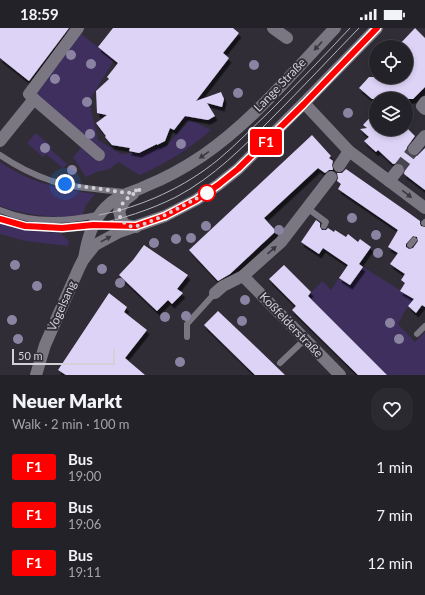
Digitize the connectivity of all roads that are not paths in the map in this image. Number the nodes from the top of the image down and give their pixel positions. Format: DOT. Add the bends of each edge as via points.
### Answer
graph roads {
  1 [pos="78,28"];
  2 [pos="274,28"];
  3 [pos="335,28"];
  4 [pos="376,28"];
  5 [pos="287,38"];
  6 [pos="34,99"];
  7 [pos="425,102"];
  8 [pos="304,104"];
  9 [pos="425,109"];
  10 [pos="425,136"];
  11 [pos="0,141"];
  12 [pos="414,149"];
  13 [pos="349,151"];
  14 [pos="99,155"];
  15 [pos="0,156"];
  16 [pos="339,166"];
  17 [pos="398,170"];
  18 [pos="331,177"];
  19 [pos="389,181"];
  20 [pos="141,189"];
  21 [pos="128,193"];
  22 [pos="307,208"];
  23 [pos="425,208"];
  24 [pos="0,210"];
  25 [pos="0,219"];
  26 [pos="96,220"];
  27 [pos="132,226"];
  28 [pos="324,226"];
  29 [pos="83,260"];
  30 [pos="243,276"];
  31 [pos="215,293"];
  32 [pos="425,326"];
  33 [pos="416,334"];
  34 [pos="187,337"];
  35 [pos="300,344"];
  36 [pos="280,363"];
  37 [pos="36,375"];
  38 [pos="340,375"];
  1 -- 6 [label="street" via="29,94"];
  2 -- 5 [label="street"];
  3 -- 20 [label="street, Lange Straße, one-way" via="252,115 218,145 185,168"];
  4 -- 8 [label="street"];
  6 -- 11 [label="street"];
  6 -- 14 [label="street"];
  7 -- 9 [label="street" via="422,106"];
  8 -- 13 [label="street"];
  8 -- 27 [label="street" via="238,169 218,185 165,216"];
  10 -- 12 [label="street"];
  13 -- 16 [label="street"];
  13 -- 19 [label="street"];
  15 -- 21 [label="lane" via="53,182"];
  17 -- 19 [label="street"];
  18 -- 22 [label="street"];
  19 -- 23 [label="street, one-way"];
  20 -- 21 [label="street, Lange Straße"];
  20 -- 27 [label="street, Lange Straße" via="125,200 119,211 125,225"];
  21 -- 26 [label="street, Lange Straße" via="106,206"];
  22 -- 28 [label="lane" via="326,222"];
  30 -- 22 [label="street, one-way" via="281,242"];
  24 -- 26 [label="lane" via="32,219"];
  25 -- 26 [label="lane" via="25,226 62,228"];
  26 -- 27 [label="lane"];
  26 -- 29 [label="street, Lange Straße" via="87,241"];
  29 -- 27 [label="street, one-way" via="95,245"];
  29 -- 37 [label="street, Vogelsang" via="45,345"];
  30 -- 31 [label="street"];
  30 -- 38 [label="street, Koßfelderstraße"];
  31 -- 34 [label="lane" via="187,324"];
  32 -- 33 [label="lane"];
  35 -- 36 [label="lane"];
}
